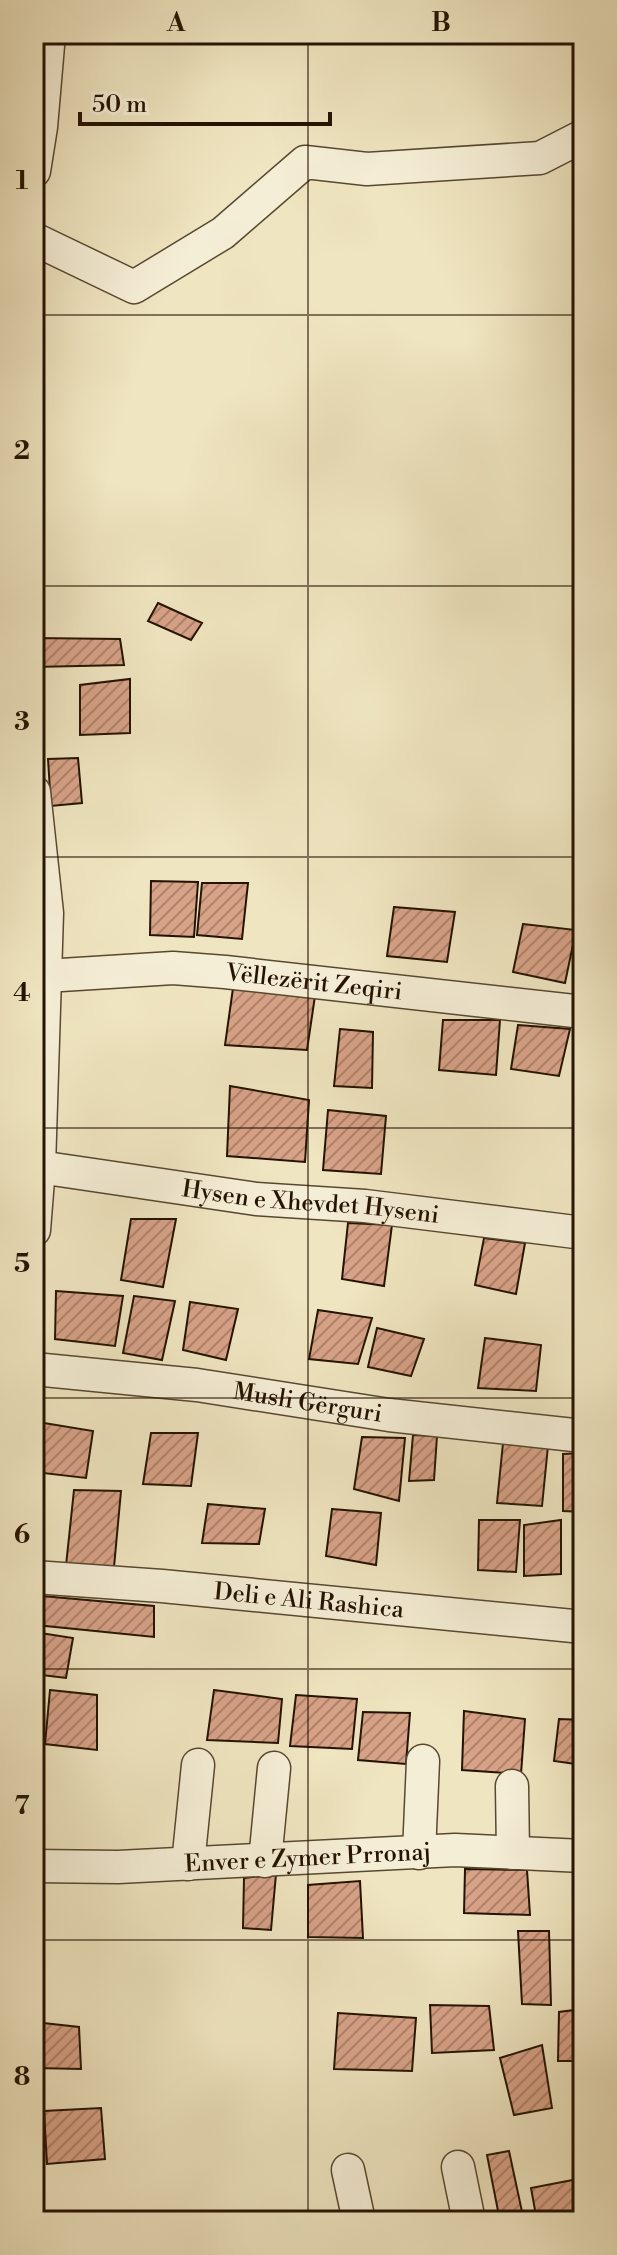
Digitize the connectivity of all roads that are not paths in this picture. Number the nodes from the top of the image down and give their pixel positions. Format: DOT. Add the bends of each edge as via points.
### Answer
graph roads {
  1 [pos="49,34"];
  2 [pos="38,127"];
  3 [pos="583,136"];
  4 [pos="34,171"];
  5 [pos="34,239"];
  6 [pos="34,792"];
  7 [pos="45,976"];
  8 [pos="583,1012"];
  9 [pos="39,1167"];
  10 [pos="34,1230"];
  11 [pos="583,1233"];
  12 [pos="34,1369"];
  13 [pos="583,1436"];
  14 [pos="34,1577"];
  15 [pos="583,1627"];
  16 [pos="423,1761"];
  17 [pos="198,1765"];
  18 [pos="274,1768"];
  19 [pos="512,1786"];
  20 [pos="419,1853"];
  21 [pos="513,1853"];
  22 [pos="583,1856"];
  23 [pos="265,1861"];
  24 [pos="188,1864"];
  25 [pos="34,1866"];
  26 [pos="458,2167"];
  27 [pos="348,2170"];
  28 [pos="359,2221"];
  29 [pos="469,2221"];
  1 -- 2 [label="street"];
  2 -- 4 [label="street"];
  3 -- 5 [label="street" via="540,158 367,169 305,162 223,233 134,287"];
  6 -- 7 [label="street" via="47,913"];
  7 -- 8 [label="street, Vëllezërit Zeqiri" via="174,955"];
  7 -- 9 [label="street"];
  9 -- 10 [label="street"];
  9 -- 11 [label="street, Hysen e Xhevdet Hyseni" via="256,1199 365,1206"];
  12 -- 13 [label="street, Musli Gërguri"];
  14 -- 15 [label="street, Deli e Ali Rashica"];
  16 -- 20 [label="street"];
  17 -- 24 [label="street"];
  18 -- 23 [label="street"];
  19 -- 21 [label="street"];
  20 -- 21 [label="street, Enver e Zymer Prronaj"];
  20 -- 23 [label="street, Enver e Zymer Prronaj"];
  21 -- 22 [label="street, Enver e Zymer Prronaj"];
  23 -- 24 [label="street, Enver e Zymer Prronaj"];
  24 -- 25 [label="street, Enver e Zymer Prronaj"];
  26 -- 29 [label="street"];
  27 -- 28 [label="street"];
}
